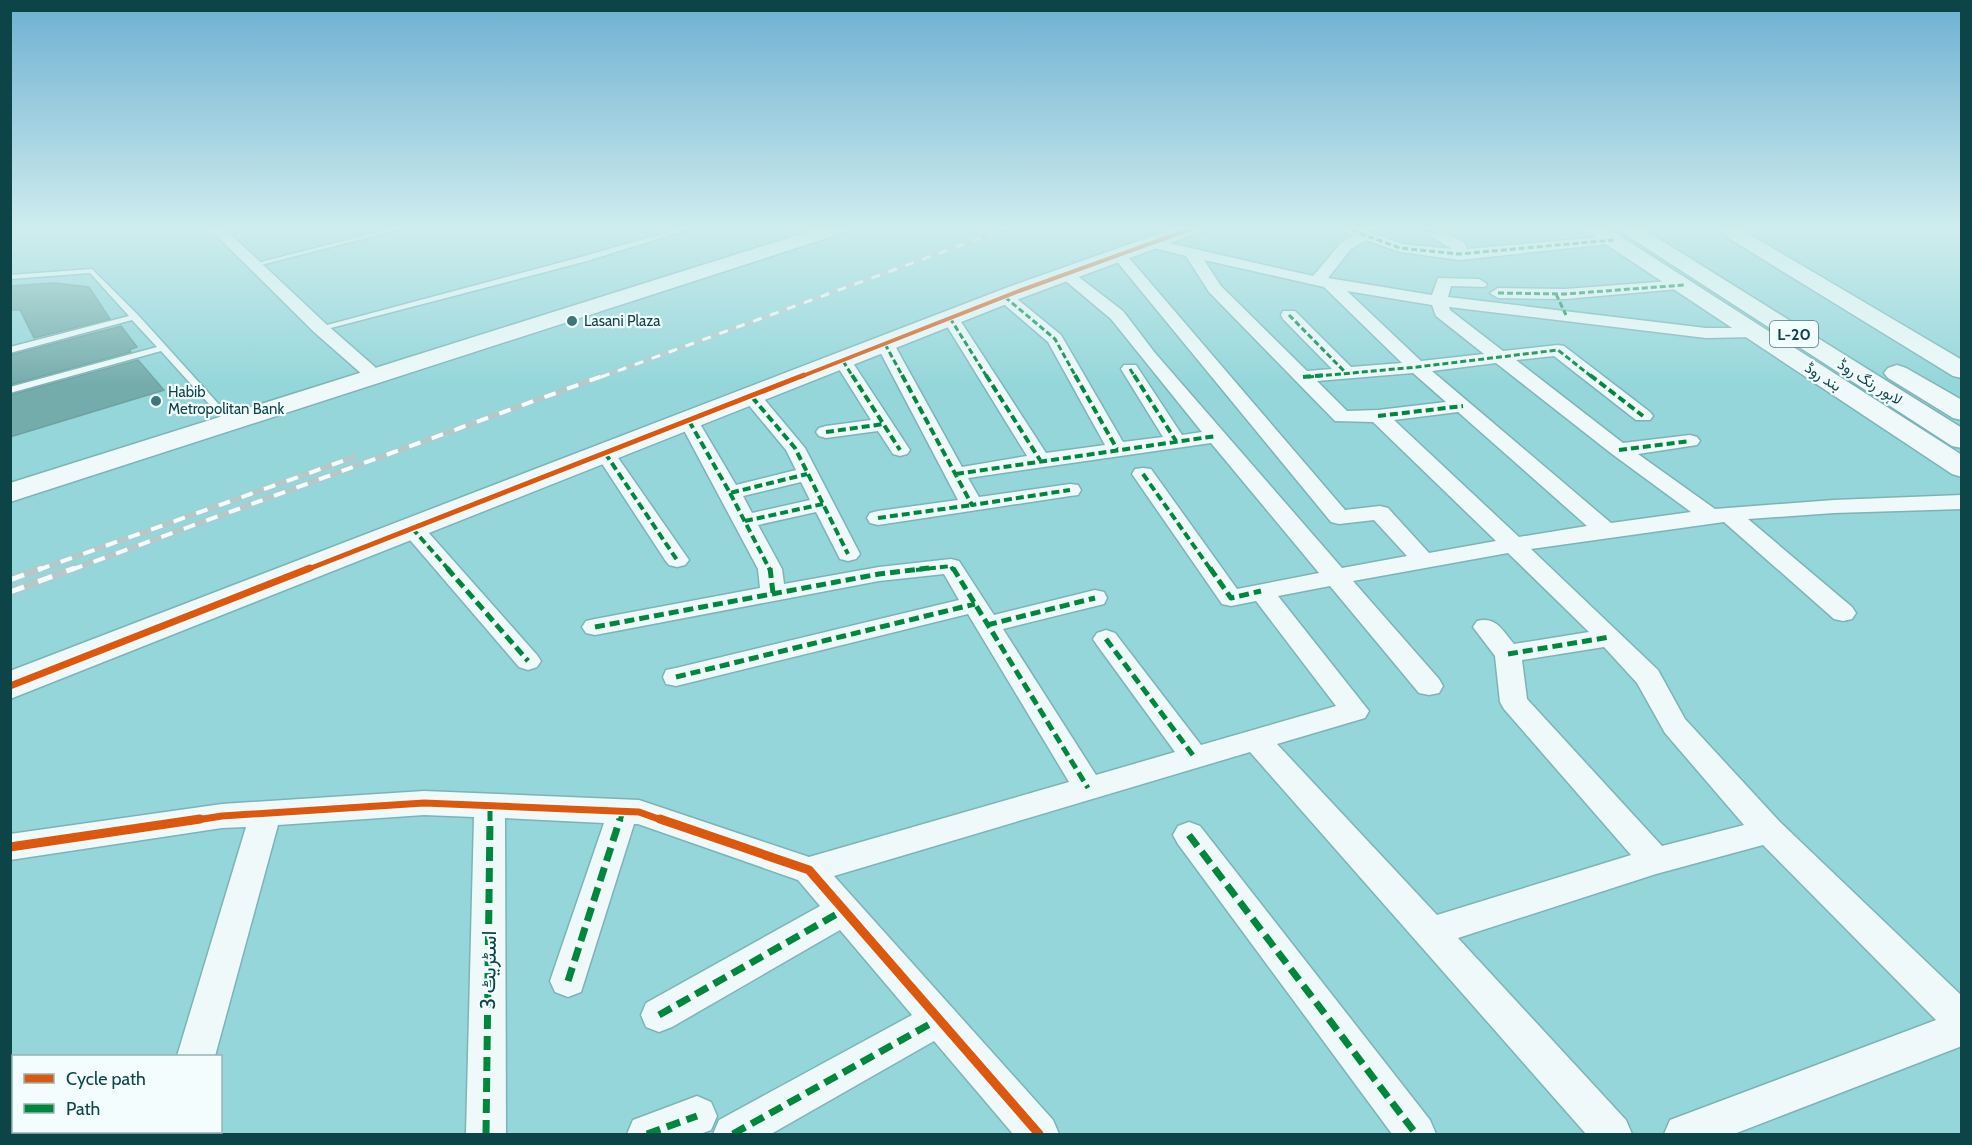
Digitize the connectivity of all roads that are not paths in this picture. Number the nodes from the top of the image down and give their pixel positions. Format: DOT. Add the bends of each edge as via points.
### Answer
graph roads {
  1 [pos="101,280"];
  2 [pos="269,280"];
  3 [pos="502,280"];
  4 [pos="650,280"];
  5 [pos="671,280"];
  6 [pos="1049,280"];
  7 [pos="1074,280"];
  8 [pos="1140,280"];
  9 [pos="1211,280"];
  10 [pos="1318,280"];
  11 [pos="1477,280"];
  12 [pos="1678,280"];
  13 [pos="1694,280"];
  14 [pos="1746,280"];
  15 [pos="1812,280"];
  16 [pos="1323,282"];
  17 [pos="1684,285"];
  18 [pos="1498,292"];
  19 [pos="1556,294"];
  20 [pos="1005,297"];
  21 [pos="1439,300"];
  22 [pos="1289,315"];
  23 [pos="1566,315"];
  24 [pos="135,317"];
  25 [pos="950,318"];
  26 [pos="320,328"];
  27 [pos="1755,332"];
  28 [pos="10,339"];
  29 [pos="885,344"];
  30 [pos="163,348"];
  31 [pos="12,350"];
  32 [pos="1500,357"];
  33 [pos="843,361"];
  34 [pos="1417,367"];
  35 [pos="1130,369"];
  36 [pos="369,371"];
  37 [pos="1962,371"];
  38 [pos="1346,373"];
  39 [pos="1303,377"];
  40 [pos="10,390"];
  41 [pos="752,397"];
  42 [pos="1463,406"];
  43 [pos="1962,412"];
  44 [pos="1378,416"];
  45 [pos="1643,416"];
  46 [pos="227,419"];
  47 [pos="690,421"];
  48 [pos="884,424"];
  49 [pos="826,432"];
  50 [pos="1216,436"];
  51 [pos="1962,440"];
  52 [pos="1176,441"];
  53 [pos="1690,441"];
  54 [pos="1117,449"];
  55 [pos="900,450"];
  56 [pos="1619,450"];
  57 [pos="605,453"];
  58 [pos="1040,460"];
  59 [pos="1962,468"];
  60 [pos="807,474"];
  61 [pos="956,474"];
  62 [pos="1143,474"];
  63 [pos="10,485"];
  64 [pos="1070,490"];
  65 [pos="10,493"];
  66 [pos="730,493"];
  67 [pos="1962,502"];
  68 [pos="823,504"];
  69 [pos="972,505"];
  70 [pos="1719,516"];
  71 [pos="878,518"];
  72 [pos="745,521"];
  73 [pos="411,528"];
  74 [pos="1605,530"];
  75 [pos="1513,544"];
  76 [pos="848,554"];
  77 [pos="1422,559"];
  78 [pos="677,560"];
  79 [pos="1336,577"];
  80 [pos="1262,591"];
  81 [pos="773,593"];
  82 [pos="1095,598"];
  83 [pos="1843,613"];
  84 [pos="981,614"];
  85 [pos="595,627"];
  86 [pos="1486,627"];
  87 [pos="1610,637"];
  88 [pos="1107,639"];
  89 [pos="1508,654"];
  90 [pos="528,661"];
  91 [pos="676,677"];
  92 [pos="10,686"];
  93 [pos="1429,686"];
  94 [pos="1256,740"];
  95 [pos="1195,758"];
  96 [pos="1088,788"];
  97 [pos="490,806"];
  98 [pos="623,812"];
  99 [pos="266,813"];
  100 [pos="1769,831"];
  101 [pos="1190,835"];
  102 [pos="10,847"];
  103 [pos="1656,861"];
  104 [pos="809,870"];
  105 [pos="844,910"];
  106 [pos="1431,933"];
  107 [pos="568,981"];
  108 [pos="659,1015"];
  109 [pos="939,1019"];
  110 [pos="1962,1021"];
  111 [pos="1962,1028"];
  112 [pos="196,1055"];
  113 [pos="697,1116"];
  114 [pos="655,1133"];
  115 [pos="486,1134"];
  116 [pos="733,1134"];
  117 [pos="1039,1134"];
  118 [pos="1416,1134"];
  119 [pos="1612,1134"];
  120 [pos="1684,1134"];
  1 -- 24 [label="lane"];
  2 -- 26 [label="street"];
  3 -- 26 [label="lane"];
  4 -- 36 [label="main road"];
  5 -- 46 [label="main road"];
  6 -- 20 [label="main road"];
  7 -- 50 [label="street" via="1117,315"];
  8 -- 77 [label="street" via="1339,517 1380,513"];
  9 -- 39 [label="street" via="1215,289"];
  10 -- 16 [label="street"];
  11 -- 21 [label="street" via="1479,284 1443,281"];
  12 -- 17 [label="main road, بند روڈ"];
  13 -- 51 [label="main road, لاہور رنگ روڈ / L-20"];
  14 -- 43 [label="main road, لاہور رنگ روڈ / L-20"];
  15 -- 37 [label="main road"];
  16 -- 21 [label="street"];
  16 -- 34 [label="street"];
  17 -- 19 [label="street"];
  17 -- 27 [label="main road, بند روڈ"];
  18 -- 19 [label="street"];
  19 -- 23 [label="street"];
  20 -- 25 [label="main road"];
  20 -- 54 [label="street" via="1056,339"];
  21 -- 23 [label="street"];
  21 -- 32 [label="street" via="1442,312"];
  22 -- 38 [label="street"];
  23 -- 27 [label="street" via="1706,333"];
  24 -- 30 [label="lane"];
  24 -- 31 [label="lane"];
  25 -- 29 [label="main road"];
  25 -- 58 [label="street"];
  26 -- 36 [label="street"];
  27 -- 59 [label="main road, بند روڈ"];
  28 -- 31 [label="lane"];
  29 -- 33 [label="main road"];
  29 -- 61 [label="street"];
  30 -- 40 [label="lane"];
  30 -- 46 [label="lane"];
  32 -- 34 [label="street"];
  32 -- 45 [label="street" via="1558,350"];
  32 -- 56 [label="street"];
  33 -- 41 [label="main road"];
  33 -- 48 [label="street"];
  34 -- 38 [label="street"];
  34 -- 42 [label="street"];
  35 -- 52 [label="street"];
  36 -- 46 [label="main road"];
  38 -- 39 [label="street"];
  39 -- 44 [label="street" via="1342,417"];
  41 -- 47 [label="main road"];
  41 -- 60 [label="street" via="795,448"];
  42 -- 44 [label="street"];
  42 -- 74 [label="street"];
  44 -- 75 [label="street"];
  46 -- 63 [label="main road"];
  46 -- 65 [label="main road"];
  47 -- 57 [label="main road"];
  47 -- 66 [label="street"];
  48 -- 49 [label="street"];
  48 -- 55 [label="street"];
  50 -- 52 [label="street"];
  50 -- 79 [label="street"];
  52 -- 54 [label="street"];
  53 -- 56 [label="street"];
  54 -- 58 [label="street"];
  56 -- 70 [label="street"];
  57 -- 73 [label="main road"];
  57 -- 78 [label="street"];
  58 -- 61 [label="street"];
  60 -- 66 [label="street"];
  60 -- 68 [label="street"];
  61 -- 69 [label="street"];
  62 -- 80 [label="street" via="1231,598"];
  64 -- 69 [label="street"];
  66 -- 72 [label="street"];
  67 -- 70 [label="street"];
  68 -- 72 [label="street"];
  68 -- 76 [label="street"];
  69 -- 71 [label="street"];
  70 -- 74 [label="street"];
  70 -- 83 [label="street"];
  72 -- 81 [label="street" via="770,569"];
  73 -- 90 [label="street"];
  73 -- 92 [label="main road"];
  74 -- 75 [label="street"];
  75 -- 77 [label="street"];
  75 -- 87 [label="street"];
  77 -- 79 [label="street"];
  79 -- 80 [label="street"];
  79 -- 93 [label="street"];
  80 -- 94 [label="street" via="1355,711"];
  81 -- 84 [label="street" via="951,566"];
  81 -- 85 [label="street"];
  82 -- 84 [label="street"];
  84 -- 91 [label="street"];
  84 -- 96 [label="street"];
  86 -- 89 [label="street"];
  87 -- 89 [label="street"];
  87 -- 100 [label="street" via="1648,677 1675,726"];
  88 -- 95 [label="street"];
  89 -- 103 [label="street" via="1514,702"];
  94 -- 95 [label="street"];
  94 -- 106 [label="street"];
  95 -- 96 [label="street"];
  96 -- 104 [label="street"];
  97 -- 98 [label="street"];
  97 -- 99 [label="street" via="424,803"];
  97 -- 115 [label="street, اسٹریٹ 3"];
  98 -- 104 [label="street" via="639,812"];
  98 -- 107 [label="street"];
  99 -- 102 [label="street"];
  99 -- 112 [label="street"];
  100 -- 103 [label="street"];
  100 -- 110 [label="street"];
  101 -- 118 [label="street"];
  103 -- 106 [label="street"];
  104 -- 105 [label="street"];
  105 -- 108 [label="street"];
  105 -- 109 [label="street"];
  106 -- 119 [label="street"];
  109 -- 116 [label="street"];
  109 -- 117 [label="street"];
  111 -- 120 [label="street"];
  113 -- 114 [label="street"];
}
